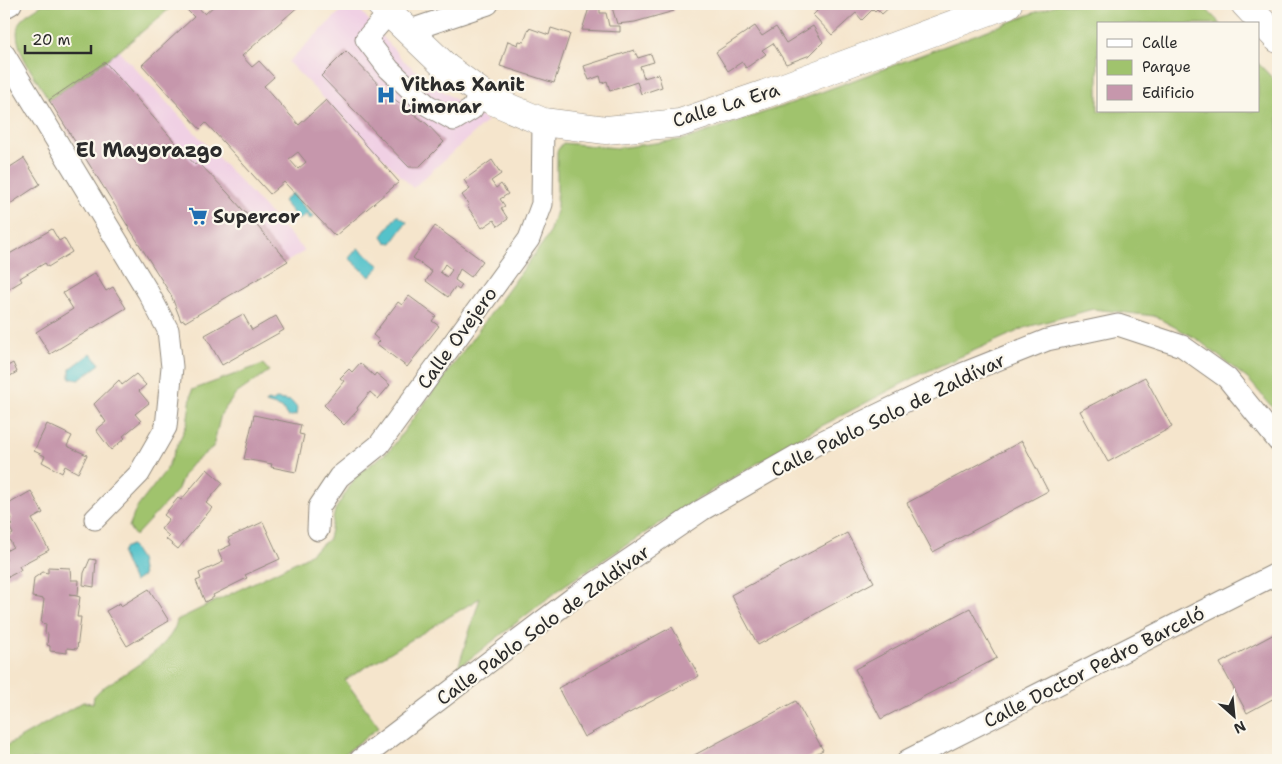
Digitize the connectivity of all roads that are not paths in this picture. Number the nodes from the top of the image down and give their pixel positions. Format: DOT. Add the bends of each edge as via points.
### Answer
graph roads {
  1 [pos="11,4"];
  2 [pos="488,4"];
  3 [pos="1008,4"];
  4 [pos="1244,4"];
  5 [pos="4,8"];
  6 [pos="392,16"];
  7 [pos="1278,39"];
  8 [pos="4,54"];
  9 [pos="480,92"];
  10 [pos="543,122"];
  11 [pos="1278,441"];
  12 [pos="95,519"];
  13 [pos="318,530"];
  14 [pos="1278,573"];
  15 [pos="360,760"];
  16 [pos="908,760"];
  1 -- 5 [label="street"];
  2 -- 6 [label="street"];
  3 -- 10 [label="main road, Calle La Era" via="680,123 606,130"];
  4 -- 7 [label="main road"];
  6 -- 9 [label="main road, Calle La Era" via="447,68"];
  6 -- 9 [label="street" via="366,39 389,69 426,105 454,120 472,110"];
  8 -- 12 [label="street" via="168,330 172,367 166,427 139,474"];
  9 -- 10 [label="main road, Calle La Era"];
  10 -- 13 [label="street, Calle Ovejero" via="542,204 529,238 379,445 338,477 319,507"];
  11 -- 15 [label="street, Calle Pablo Solo de Zaldívar" via="1227,378 1182,346 1118,325 1047,340 962,374 815,445 702,510 573,598"];
  14 -- 16 [label="street, Calle Doctor Pedro Barceló"];
}
